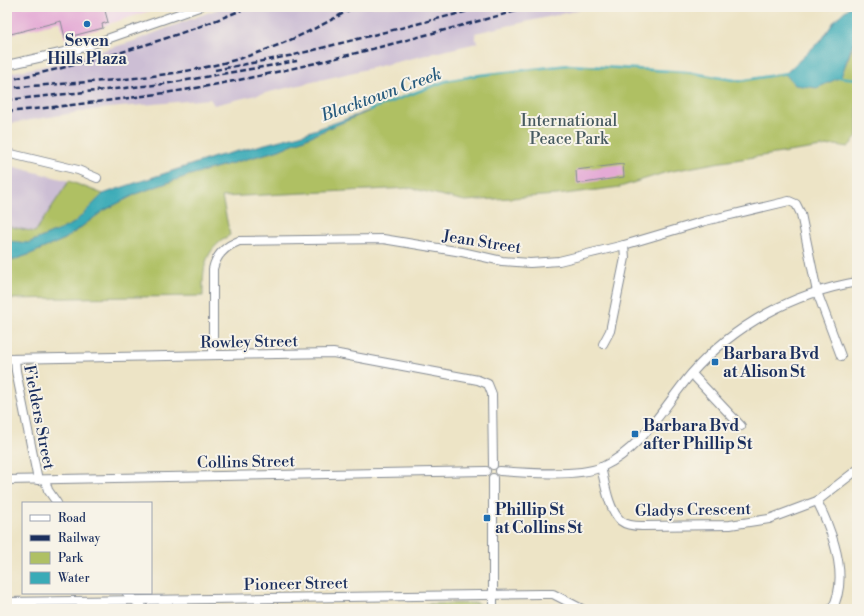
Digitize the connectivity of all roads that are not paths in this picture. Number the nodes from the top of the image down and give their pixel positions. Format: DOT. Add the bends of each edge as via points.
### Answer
graph roads {
  1 [pos="199,7"];
  2 [pos="7,65"];
  3 [pos="7,153"];
  4 [pos="97,178"];
  5 [pos="624,245"];
  6 [pos="857,282"];
  7 [pos="817,292"];
  8 [pos="603,344"];
  9 [pos="213,355"];
  10 [pos="841,356"];
  11 [pos="11,359"];
  12 [pos="692,374"];
  13 [pos="741,426"];
  14 [pos="493,465"];
  15 [pos="601,467"];
  16 [pos="857,470"];
  17 [pos="486,471"];
  18 [pos="500,471"];
  19 [pos="493,478"];
  20 [pos="7,480"];
  21 [pos="41,480"];
  22 [pos="817,501"];
  23 [pos="56,502"];
  24 [pos="128,594"];
  25 [pos="493,594"];
  26 [pos="134,600"];
  27 [pos="7,602"];
  28 [pos="144,609"];
  29 [pos="493,609"];
  30 [pos="582,609"];
  31 [pos="832,609"];
  1 -- 2 [label="street" via="78,49"];
  3 -- 4 [label="street" via="78,170"];
  5 -- 7 [label="street, Jean Street" via="705,221 789,201 796,204 801,214"];
  5 -- 8 [label="street" via="625,258 610,331"];
  5 -- 9 [label="street, Jean Street" via="559,260 530,263 502,261 383,239 239,241 221,253 213,269"];
  6 -- 7 [label="street"];
  7 -- 10 [label="street, Jean Street"];
  7 -- 12 [label="street" via="780,306 751,322 722,344"];
  9 -- 11 [label="street, Rowley Street"];
  9 -- 14 [label="street, Rowley Street" via="342,354 478,380 488,384 492,394"];
  11 -- 21 [label="street, Fielders Street"];
  12 -- 13 [label="street"];
  12 -- 15 [label="street" via="634,446"];
  14 -- 17 [label="street"];
  14 -- 18 [label="street" via="498,466"];
  15 -- 18 [label="street" via="575,472"];
  15 -- 22 [label="street, Gladys Crescent" via="613,509 620,520 632,525 730,525 756,522"];
  16 -- 22 [label="street, Gladys Crescent"];
  17 -- 19 [label="street"];
  17 -- 21 [label="street, Collins Street"];
  18 -- 19 [label="street" via="498,476"];
  19 -- 25 [label="street"];
  20 -- 21 [label="street, Collins Street"];
  21 -- 23 [label="street, Fielders Street"];
  22 -- 31 [label="street" via="832,531 837,556 838,586"];
  24 -- 26 [label="street"];
  25 -- 26 [label="street, Pioneer Street"];
  25 -- 29 [label="street"];
  25 -- 30 [label="street, Pioneer Street" via="553,594"];
  26 -- 27 [label="street, Pioneer Street"];
  26 -- 28 [label="street"];
}
